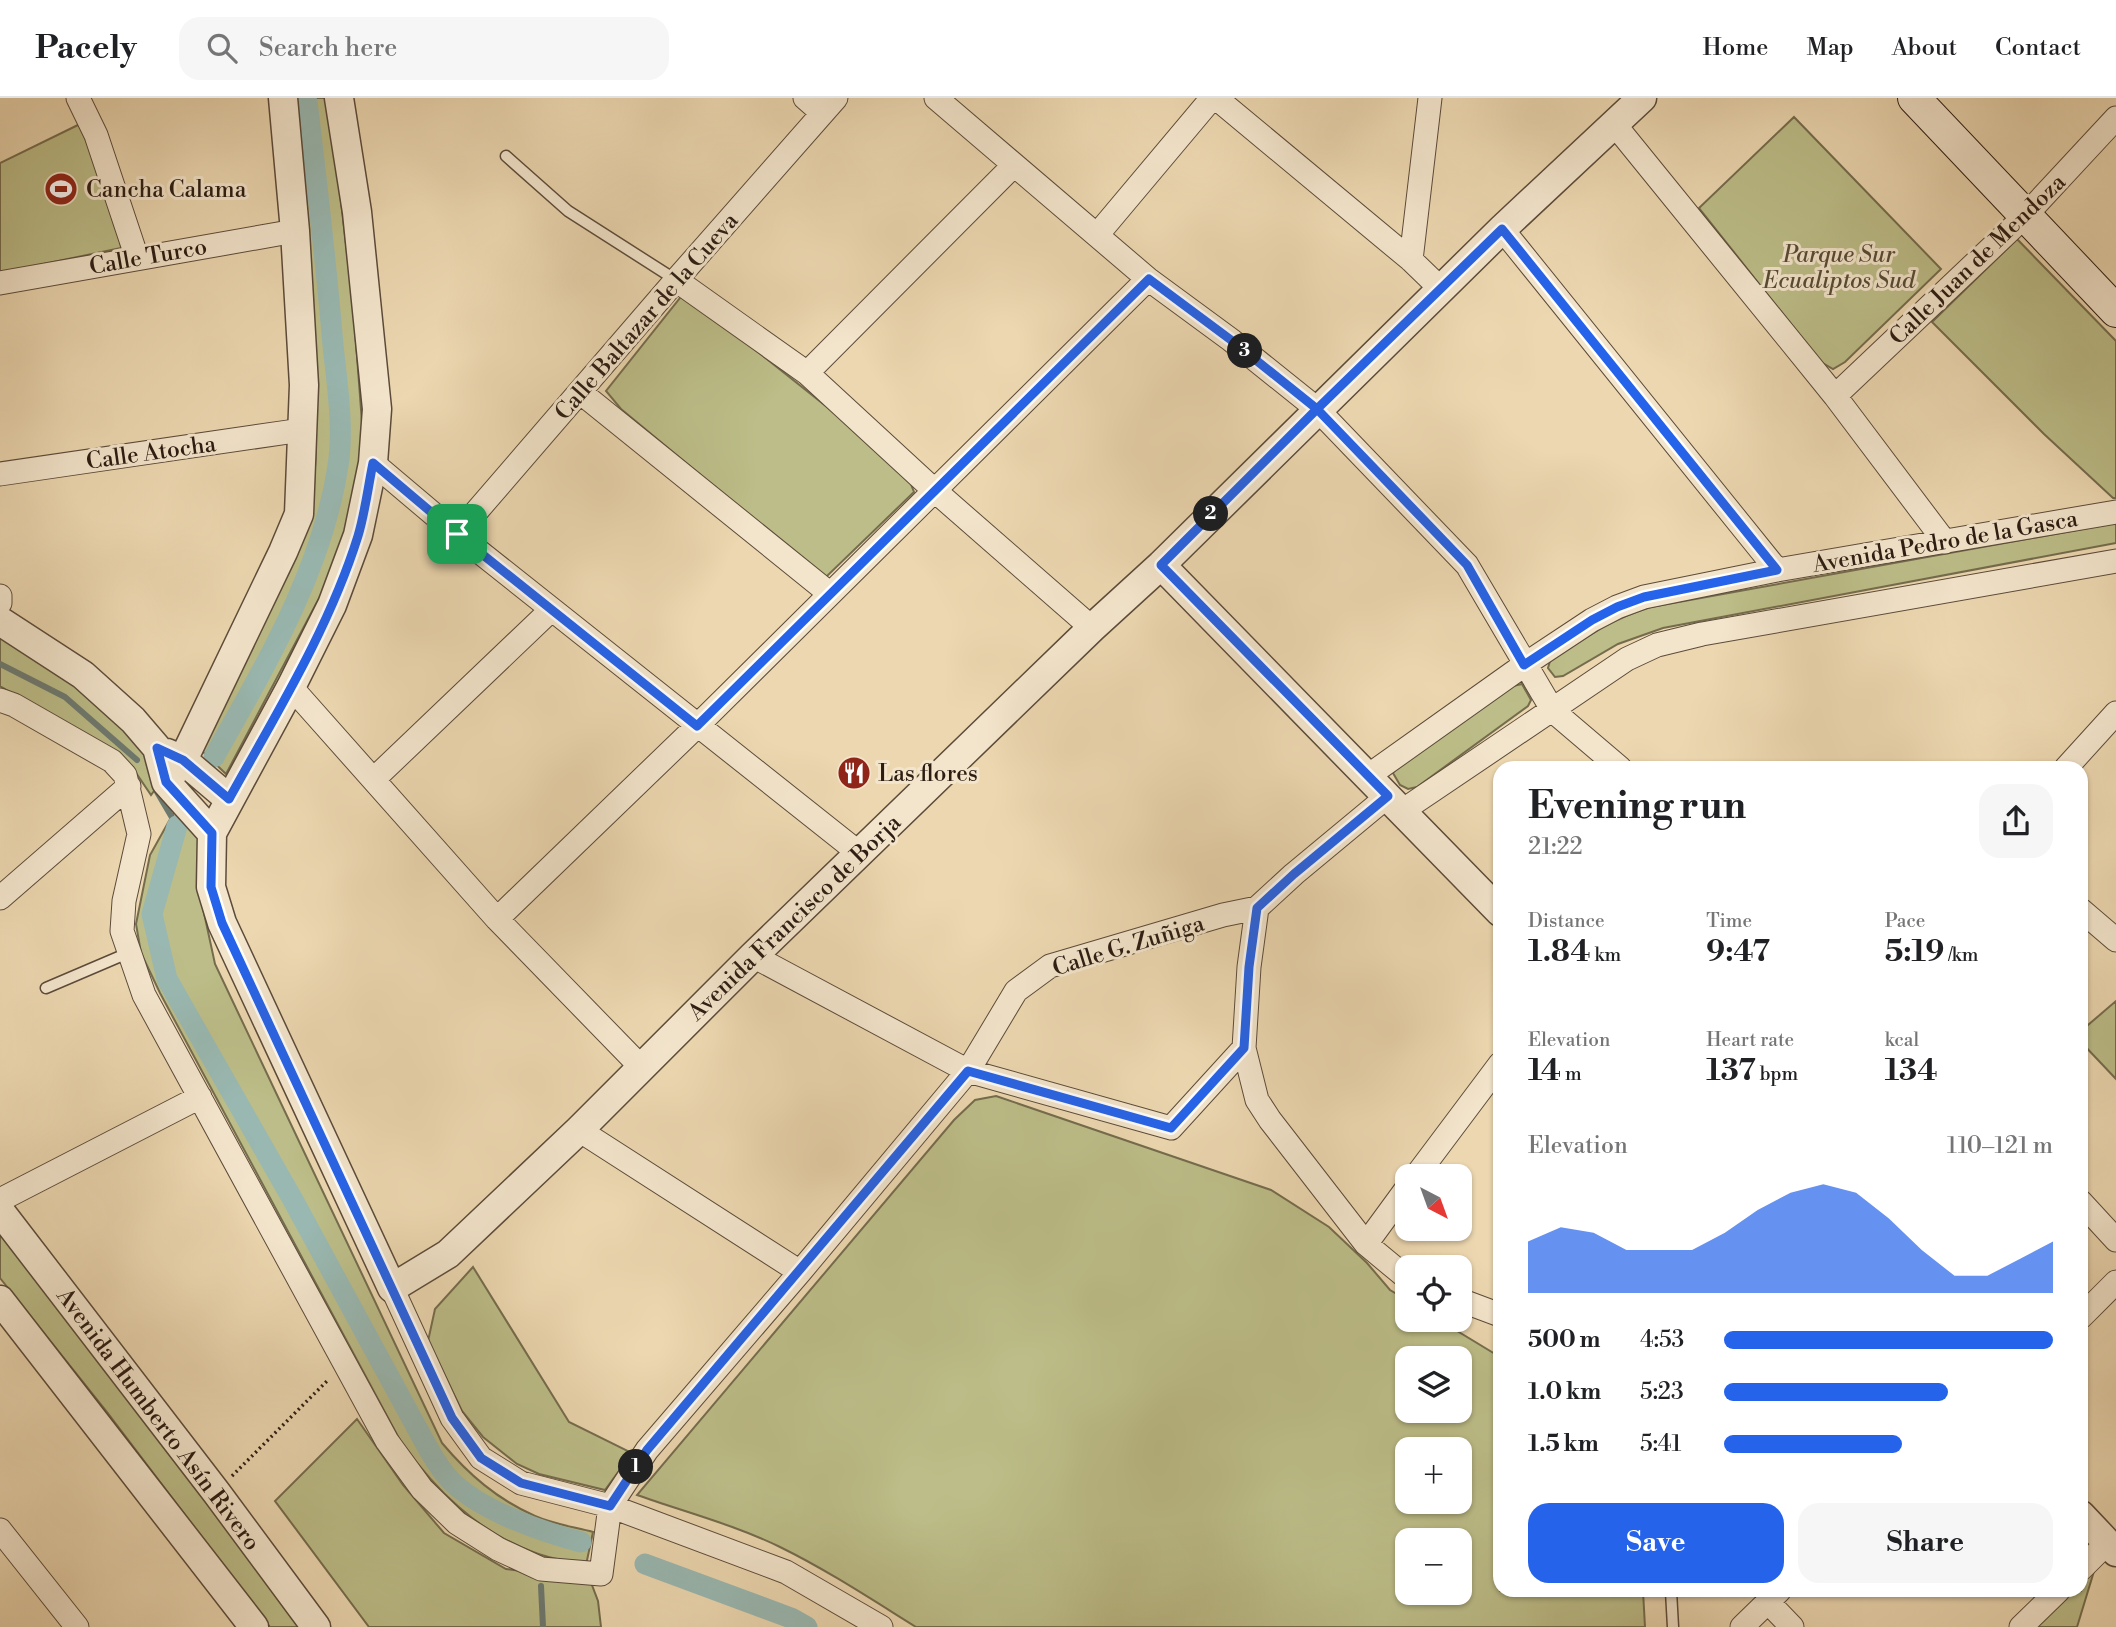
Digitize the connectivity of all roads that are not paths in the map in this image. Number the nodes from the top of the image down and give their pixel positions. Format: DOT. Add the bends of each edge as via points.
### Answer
graph roads {
  1 [pos="78,98"];
  2 [pos="283,98"];
  3 [pos="339,98"];
  4 [pos="804,98"];
  5 [pos="936,98"];
  6 [pos="1214,98"];
  7 [pos="1430,98"];
  8 [pos="1642,98"];
  9 [pos="1914,98"];
  10 [pos="829,106"];
  11 [pos="2116,118"];
  12 [pos="1615,125"];
  13 [pos="506,156"];
  14 [pos="1014,165"];
  15 [pos="2025,216"];
  16 [pos="1502,229"];
  17 [pos="296,231"];
  18 [pos="1097,235"];
  19 [pos="138,258"];
  20 [pos="1411,260"];
  21 [pos="1149,279"];
  22 [pos="676,280"];
  23 [pos="0,283"];
  24 [pos="1441,289"];
  25 [pos="2116,311"];
  26 [pos="807,373"];
  27 [pos="580,392"];
  28 [pos="1835,396"];
  29 [pos="1317,409"];
  30 [pos="302,430"];
  31 [pos="373,463"];
  32 [pos="0,474"];
  33 [pos="934,490"];
  34 [pos="2116,512"];
  35 [pos="457,534"];
  36 [pos="1945,542"];
  37 [pos="2116,561"];
  38 [pos="1161,565"];
  39 [pos="1777,570"];
  40 [pos="829,593"];
  41 [pos="0,596"];
  42 [pos="0,603"];
  43 [pos="551,610"];
  44 [pos="0,621"];
  45 [pos="1092,628"];
  46 [pos="1524,665"];
  47 [pos="291,687"];
  48 [pos="0,700"];
  49 [pos="1553,711"];
  50 [pos="2116,713"];
  51 [pos="697,726"];
  52 [pos="1612,761"];
  53 [pos="2072,761"];
  54 [pos="175,771"];
  55 [pos="1368,776"];
  56 [pos="374,779"];
  57 [pos="129,786"];
  58 [pos="229,799"];
  59 [pos="1395,804"];
  60 [pos="212,833"];
  61 [pos="859,853"];
  62 [pos="0,898"];
  63 [pos="1493,905"];
  64 [pos="1257,908"];
  65 [pos="2088,916"];
  66 [pos="497,919"];
  67 [pos="2116,940"];
  68 [pos="128,953"];
  69 [pos="753,957"];
  70 [pos="46,988"];
  71 [pos="1244,1048"];
  72 [pos="641,1067"];
  73 [pos="968,1071"];
  74 [pos="1493,1072"];
  75 [pos="200,1097"];
  76 [pos="579,1130"];
  77 [pos="1425,1164"];
  78 [pos="0,1200"];
  79 [pos="1395,1204"];
  80 [pos="2088,1210"];
  81 [pos="0,1211"];
  82 [pos="2116,1240"];
  83 [pos="1366,1244"];
  84 [pos="1395,1268"];
  85 [pos="800,1272"];
  86 [pos="2116,1282"];
  87 [pos="392,1288"];
  88 [pos="0,1300"];
  89 [pos="1472,1304"];
  90 [pos="2088,1310"];
  91 [pos="1493,1312"];
  92 [pos="610,1506"];
  93 [pos="2088,1522"];
  94 [pos="0,1530"];
  95 [pos="2112,1548"];
  96 [pos="2088,1564"];
  97 [pos="1671,1597"];
  98 [pos="1772,1597"];
  99 [pos="1774,1597"];
  100 [pos="2052,1597"];
  101 [pos="77,1627"];
  102 [pos="254,1627"];
  103 [pos="316,1627"];
  104 [pos="881,1627"];
  105 [pos="1673,1627"];
  106 [pos="1742,1627"];
  107 [pos="1792,1627"];
  108 [pos="2021,1627"];
  1 -- 19 [label="street" via="96,135"];
  2 -- 17 [label="street"];
  3 -- 31 [label="street" via="357,212 377,409"];
  4 -- 10 [label="street"];
  5 -- 14 [label="street"];
  6 -- 18 [label="street"];
  6 -- 20 [label="street"];
  7 -- 20 [label="street"];
  8 -- 12 [label="street, Avenida Francisco de Borja"];
  9 -- 15 [label="main road"];
  10 -- 22 [label="street, Calle Baltazar de la Cueva"];
  11 -- 15 [label="street, Calle Juan de Mendoza"];
  12 -- 16 [label="street, Avenida Francisco de Borja"];
  12 -- 28 [label="street"];
  13 -- 22 [label="lane" via="568,211"];
  14 -- 18 [label="street"];
  14 -- 26 [label="street"];
  15 -- 25 [label="main road"];
  15 -- 28 [label="street, Calle Juan de Mendoza"];
  16 -- 24 [label="street, Avenida Francisco de Borja"];
  16 -- 39 [label="street"];
  17 -- 19 [label="street, Calle Turco"];
  17 -- 30 [label="street"];
  18 -- 21 [label="street"];
  19 -- 23 [label="street, Calle Turco"];
  20 -- 24 [label="street"];
  21 -- 29 [label="street"];
  21 -- 33 [label="street"];
  22 -- 26 [label="street"];
  22 -- 27 [label="street, Calle Baltazar de la Cueva"];
  24 -- 29 [label="street, Avenida Francisco de Borja"];
  26 -- 33 [label="street"];
  27 -- 35 [label="street, Calle Baltazar de la Cueva"];
  27 -- 40 [label="street"];
  28 -- 36 [label="street"];
  29 -- 38 [label="street, Avenida Francisco de Borja"];
  29 -- 46 [label="street" via="1467,565"];
  30 -- 32 [label="street, Calle Atocha"];
  30 -- 54 [label="street" via="299,514"];
  31 -- 35 [label="street"];
  31 -- 47 [label="street" via="354,547 332,605"];
  33 -- 40 [label="street"];
  33 -- 45 [label="street"];
  34 -- 36 [label="street, Avenida Pedro de la Gasca"];
  35 -- 43 [label="street"];
  36 -- 39 [label="street, Avenida Pedro de la Gasca"];
  37 -- 49 [label="street" via="1657,645 1627,659"];
  38 -- 45 [label="street, Avenida Francisco de Borja"];
  38 -- 55 [label="street"];
  39 -- 46 [label="street, Avenida Pedro de la Gasca" via="1644,597 1592,620"];
  40 -- 51 [label="street"];
  41 -- 42 [label="street"];
  43 -- 51 [label="street"];
  43 -- 56 [label="street"];
  44 -- 54 [label="street" via="83,675 133,720"];
  45 -- 61 [label="street, Avenida Francisco de Borja"];
  46 -- 49 [label="street"];
  46 -- 55 [label="street, Avenida Pedro de la Gasca"];
  47 -- 56 [label="street"];
  47 -- 58 [label="street"];
  48 -- 57 [label="street" via="112,761"];
  49 -- 52 [label="street"];
  49 -- 59 [label="street"];
  50 -- 53 [label="street"];
  51 -- 61 [label="street"];
  51 -- 66 [label="street"];
  54 -- 58 [label="street"];
  54 -- 60 [label="street"];
  55 -- 59 [label="street"];
  56 -- 66 [label="street"];
  57 -- 62 [label="street"];
  57 -- 68 [label="street" via="139,834 124,901 122,932"];
  58 -- 60 [label="street"];
  59 -- 63 [label="street"];
  59 -- 64 [label="street" via="1294,874"];
  60 -- 87 [label="street" via="211,887 222,923"];
  61 -- 69 [label="street, Avenida Francisco de Borja"];
  64 -- 71 [label="street"];
  64 -- 73 [label="street, Calle G. Zuñiga" via="1050,966 1016,990"];
  65 -- 67 [label="street"];
  66 -- 72 [label="street"];
  68 -- 70 [label="lane"];
  68 -- 75 [label="street" via="144,995"];
  69 -- 72 [label="street, Avenida Francisco de Borja"];
  69 -- 73 [label="street"];
  71 -- 73 [label="street" via="1171,1128"];
  71 -- 83 [label="street" via="1257,1100"];
  72 -- 76 [label="street, Avenida Francisco de Borja"];
  73 -- 85 [label="street, Calle G. Zuñiga"];
  74 -- 77 [label="street"];
  75 -- 78 [label="street"];
  75 -- 92 [label="street, Calle G. Zuñiga" via="387,1441 422,1489 457,1523 541,1569 601,1574"];
  76 -- 85 [label="street"];
  76 -- 87 [label="street, Avenida Francisco de Borja" via="448,1254"];
  79 -- 83 [label="street"];
  80 -- 82 [label="street"];
  81 -- 103 [label="street, Avenida Humberto Asín Rivero"];
  83 -- 84 [label="street"];
  85 -- 92 [label="street, Calle G. Zuñiga" via="647,1450"];
  86 -- 90 [label="street"];
  87 -- 92 [label="street" via="452,1418 481,1458 521,1483"];
  88 -- 102 [label="street"];
  89 -- 91 [label="street"];
  92 -- 104 [label="street" via="786,1572"];
  93 -- 95 [label="street"];
  94 -- 101 [label="street"];
  95 -- 96 [label="street"];
  97 -- 105 [label="lane"];
  98 -- 106 [label="street"];
  99 -- 107 [label="street"];
  100 -- 108 [label="street"];
}
